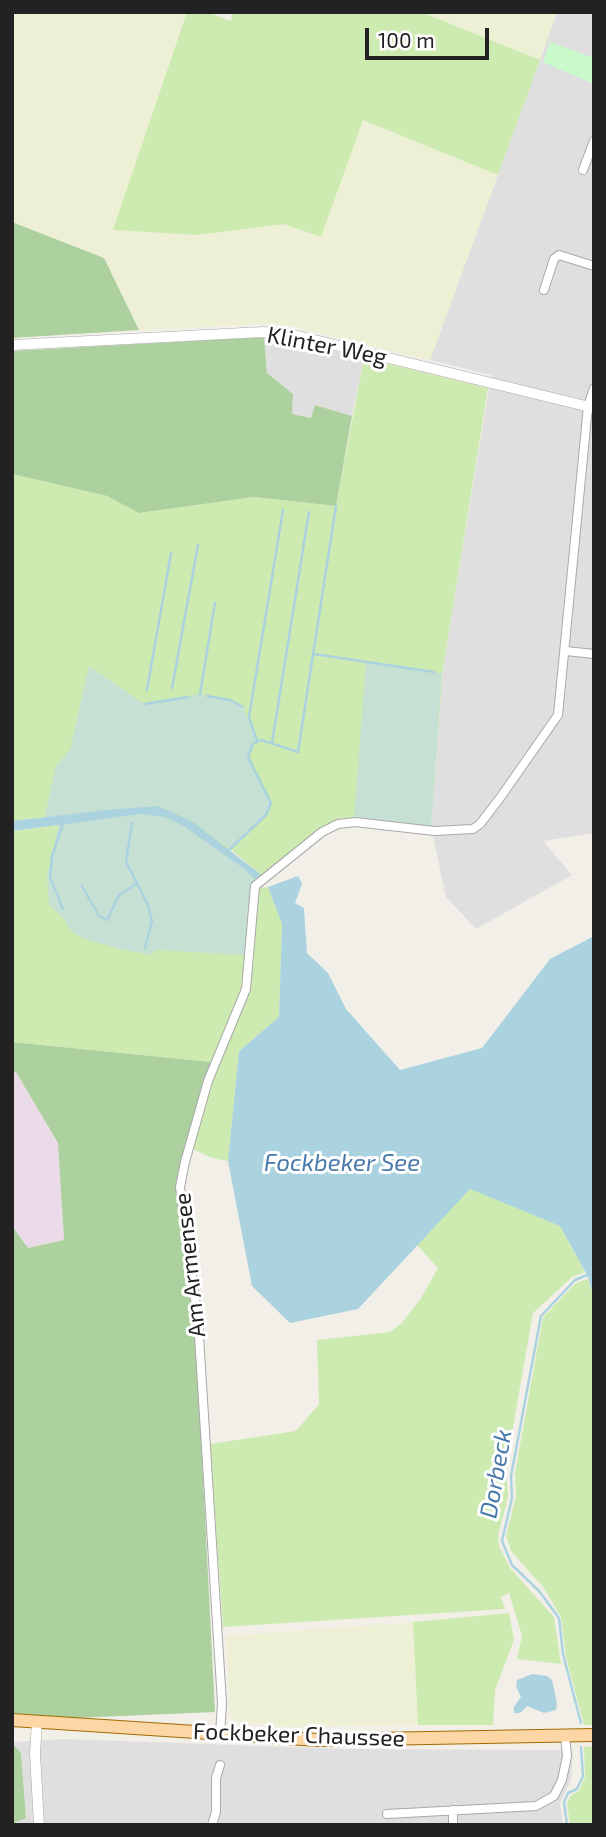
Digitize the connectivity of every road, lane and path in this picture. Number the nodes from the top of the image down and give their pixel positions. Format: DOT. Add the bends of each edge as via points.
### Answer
graph roads {
  1 [pos="594,141"];
  2 [pos="583,170"];
  3 [pos="594,266"];
  4 [pos="544,290"];
  5 [pos="12,345"];
  6 [pos="594,388"];
  7 [pos="591,407"];
  8 [pos="566,652"];
  9 [pos="594,654"];
  10 [pos="12,1720"];
  11 [pos="37,1722"];
  12 [pos="220,1735"];
  13 [pos="565,1736"];
  14 [pos="590,1736"];
  15 [pos="220,1765"];
  16 [pos="453,1810"];
  17 [pos="387,1814"];
  18 [pos="39,1825"];
  19 [pos="212,1825"];
  20 [pos="453,1825"];
  1 -- 2 [label="street"];
  3 -- 4 [label="street" via="559,255"];
  5 -- 7 [label="street, Klinter Weg" via="290,334"];
  6 -- 7 [label="street"];
  7 -- 8 [label="street"];
  8 -- 9 [label="street"];
  8 -- 12 [label="street, Am Armensee" via="558,715 480,824 473,829 434,831 338,824 321,832 255,886 246,989 208,1080 180,1186 198,1320 222,1703"];
  10 -- 11 [label="main road, Fockbeker Chaussee"];
  11 -- 12 [label="main road, Fockbeker Chaussee"];
  11 -- 18 [label="street"];
  12 -- 13 [label="main road, Fockbeker Chaussee" via="318,1741"];
  13 -- 14 [label="main road, Fockbeker Chaussee"];
  13 -- 16 [label="street" via="567,1756 554,1796 536,1806"];
  15 -- 19 [label="street"];
  16 -- 17 [label="street"];
  16 -- 20 [label="street"];
}
